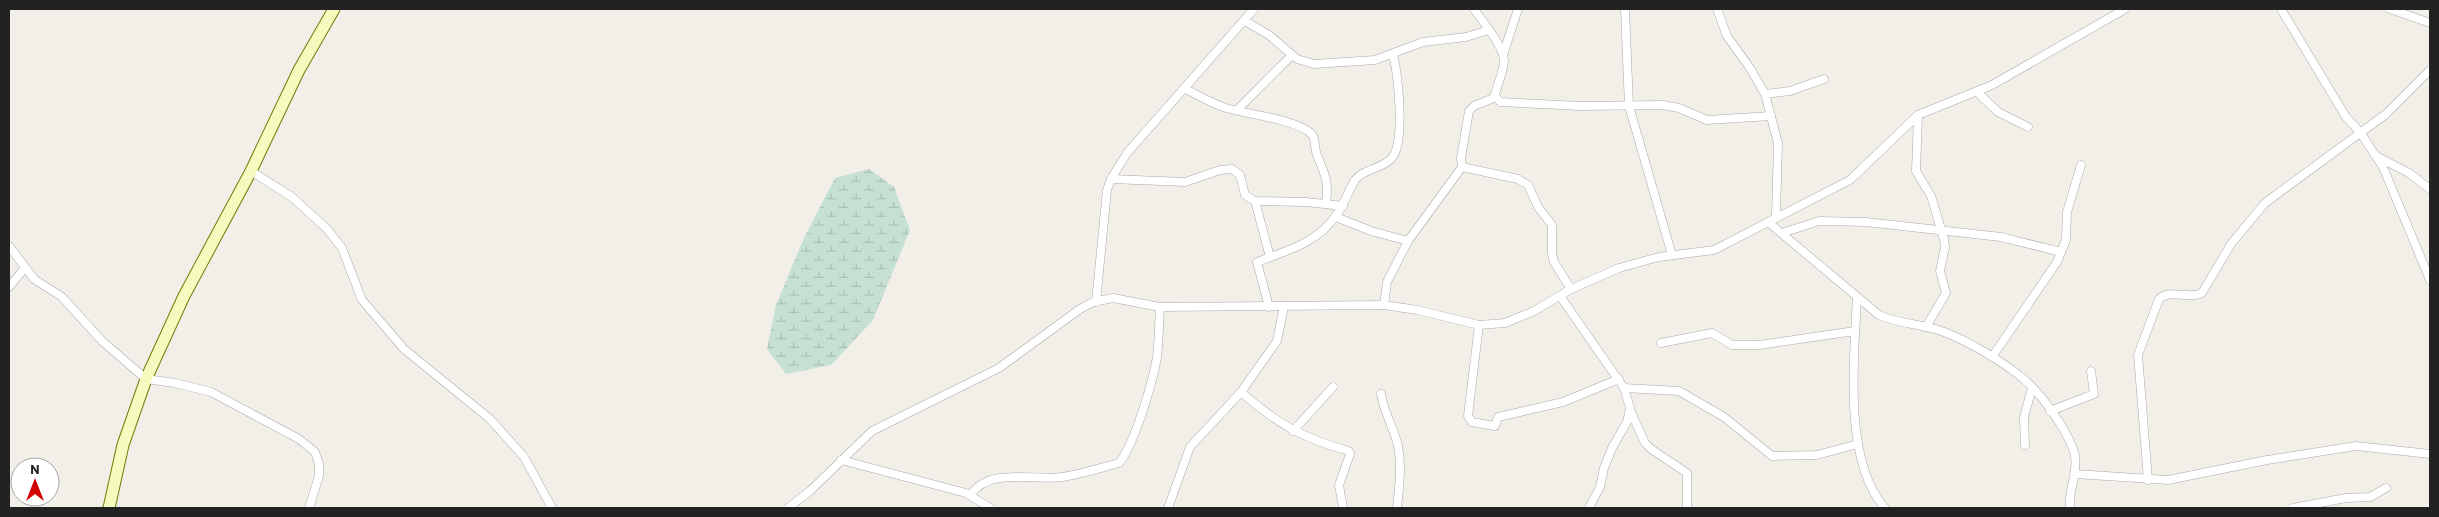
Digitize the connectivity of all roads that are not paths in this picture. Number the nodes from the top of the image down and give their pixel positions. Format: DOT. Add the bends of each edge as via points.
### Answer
graph roads {
  1 [pos="334,9"];
  2 [pos="1254,9"];
  3 [pos="1474,9"];
  4 [pos="1518,9"];
  5 [pos="1625,9"];
  6 [pos="1717,9"];
  7 [pos="2125,9"];
  8 [pos="2281,9"];
  9 [pos="2390,9"];
  10 [pos="1245,21"];
  11 [pos="2430,23"];
  12 [pos="1489,30"];
  13 [pos="1393,54"];
  14 [pos="1292,55"];
  15 [pos="1503,55"];
  16 [pos="2430,70"];
  17 [pos="1824,79"];
  18 [pos="1184,88"];
  19 [pos="1977,92"];
  20 [pos="1765,94"];
  21 [pos="1496,97"];
  22 [pos="1629,106"];
  23 [pos="1238,110"];
  24 [pos="1918,115"];
  25 [pos="1771,116"];
  26 [pos="2028,127"];
  27 [pos="2360,132"];
  28 [pos="2378,157"];
  29 [pos="2081,165"];
  30 [pos="1462,167"];
  31 [pos="251,171"];
  32 [pos="1111,179"];
  33 [pos="2430,189"];
  34 [pos="1255,201"];
  35 [pos="1326,203"];
  36 [pos="1343,206"];
  37 [pos="1776,216"];
  38 [pos="1336,217"];
  39 [pos="1768,222"];
  40 [pos="1942,230"];
  41 [pos="1782,233"];
  42 [pos="1408,241"];
  43 [pos="9,246"];
  44 [pos="2061,252"];
  45 [pos="1672,255"];
  46 [pos="1270,257"];
  47 [pos="25,268"];
  48 [pos="2430,280"];
  49 [pos="9,287"];
  50 [pos="1571,289"];
  51 [pos="1560,296"];
  52 [pos="1857,298"];
  53 [pos="1096,302"];
  54 [pos="1384,305"];
  55 [pos="1284,306"];
  56 [pos="1160,307"];
  57 [pos="1268,307"];
  58 [pos="1478,325"];
  59 [pos="1926,327"];
  60 [pos="1855,331"];
  61 [pos="1661,343"];
  62 [pos="1992,357"];
  63 [pos="2091,371"];
  64 [pos="146,379"];
  65 [pos="1619,379"];
  66 [pos="1333,386"];
  67 [pos="1624,388"];
  68 [pos="2032,388"];
  69 [pos="1241,392"];
  70 [pos="1381,394"];
  71 [pos="1630,408"];
  72 [pos="2050,410"];
  73 [pos="1293,430"];
  74 [pos="1858,444"];
  75 [pos="2025,445"];
  76 [pos="2430,454"];
  77 [pos="841,460"];
  78 [pos="2075,474"];
  79 [pos="2148,480"];
  80 [pos="2386,488"];
  81 [pos="971,495"];
  82 [pos="109,508"];
  83 [pos="309,508"];
  84 [pos="552,508"];
  85 [pos="788,508"];
  86 [pos="990,508"];
  87 [pos="1168,508"];
  88 [pos="1344,508"];
  89 [pos="1397,508"];
  90 [pos="1589,508"];
  91 [pos="1687,508"];
  92 [pos="1885,508"];
  93 [pos="2070,508"];
  94 [pos="2293,508"];
  1 -- 31 [label="main road" via="299,70"];
  2 -- 10 [label="street"];
  3 -- 12 [label="street"];
  4 -- 15 [label="street"];
  5 -- 22 [label="street"];
  6 -- 20 [label="street" via="1728,36"];
  7 -- 19 [label="street"];
  8 -- 27 [label="street" via="2336,102"];
  9 -- 11 [label="street"];
  10 -- 14 [label="street" via="1269,34"];
  10 -- 18 [label="street"];
  12 -- 13 [label="street" via="1423,42"];
  12 -- 15 [label="street"];
  13 -- 14 [label="street" via="1364,62 1332,61 1322,64"];
  13 -- 36 [label="street" via="1398,76 1396,152 1387,162 1358,177"];
  14 -- 23 [label="street"];
  15 -- 21 [label="street"];
  16 -- 27 [label="street" via="2386,114"];
  17 -- 20 [label="street" via="1790,91"];
  18 -- 23 [label="street"];
  18 -- 32 [label="street" via="1128,153"];
  19 -- 24 [label="street"];
  19 -- 26 [label="street" via="1998,112"];
  20 -- 25 [label="street"];
  21 -- 22 [label="street" via="1500,102 1518,104"];
  21 -- 30 [label="street" via="1470,110"];
  22 -- 25 [label="street" via="1663,105 1707,120"];
  22 -- 45 [label="street"];
  23 -- 35 [label="street" via="1308,131 1316,141 1316,153 1328,183"];
  24 -- 37 [label="street" via="1850,180"];
  24 -- 40 [label="street" via="1916,170 1931,196"];
  25 -- 37 [label="street" via="1778,144"];
  27 -- 28 [label="street"];
  27 -- 79 [label="street" via="2257,211 2231,244 2202,293 2170,294 2159,299 2138,355"];
  28 -- 33 [label="street" via="2409,173"];
  28 -- 48 [label="street"];
  29 -- 44 [label="street" via="2069,204 2066,240"];
  30 -- 42 [label="street"];
  30 -- 50 [label="street" via="1518,179 1528,185 1538,207 1552,225 1554,262"];
  31 -- 64 [label="main road" via="184,296"];
  31 -- 84 [label="street" via="292,197 327,229 342,248 362,300 404,349 490,419 524,457"];
  32 -- 34 [label="street" via="1185,182 1232,169 1240,175 1244,195"];
  32 -- 53 [label="street" via="1105,206"];
  34 -- 35 [label="street"];
  34 -- 46 [label="street"];
  35 -- 36 [label="street"];
  36 -- 38 [label="street"];
  37 -- 39 [label="street"];
  38 -- 42 [label="street" via="1370,231"];
  38 -- 46 [label="street" via="1310,241"];
  39 -- 41 [label="street"];
  39 -- 45 [label="street" via="1714,250"];
  40 -- 41 [label="street" via="1819,221"];
  40 -- 44 [label="street" via="2001,237"];
  40 -- 59 [label="street" via="1945,247 1940,270 1946,293"];
  41 -- 52 [label="street"];
  42 -- 54 [label="street" via="1387,282"];
  43 -- 47 [label="street"];
  44 -- 62 [label="street" via="2047,279"];
  45 -- 50 [label="street" via="1636,263"];
  46 -- 57 [label="street" via="1256,264"];
  47 -- 49 [label="street"];
  47 -- 64 [label="street" via="34,279 62,298 102,341"];
  50 -- 51 [label="street"];
  51 -- 58 [label="street" via="1505,323"];
  51 -- 65 [label="street"];
  52 -- 59 [label="street" via="1886,318"];
  52 -- 60 [label="street"];
  53 -- 56 [label="street" via="1113,298"];
  53 -- 77 [label="street" via="1080,309 1000,368 872,430"];
  54 -- 55 [label="street"];
  54 -- 58 [label="street"];
  55 -- 57 [label="street"];
  55 -- 69 [label="street" via="1277,341"];
  56 -- 57 [label="street"];
  56 -- 81 [label="street" via="1154,368 1134,434 1119,463 1061,477 991,480 978,484"];
  58 -- 65 [label="street" via="1468,416 1472,422 1495,426 1498,417 1563,402"];
  59 -- 62 [label="street" via="1946,332"];
  60 -- 61 [label="street" via="1759,345 1732,345 1712,333"];
  60 -- 74 [label="street" via="1854,417"];
  62 -- 68 [label="street"];
  63 -- 72 [label="street" via="2094,394"];
  64 -- 82 [label="main road" via="123,445"];
  64 -- 83 [label="street" via="211,392 299,439 315,452 319,464 319,476"];
  65 -- 67 [label="street"];
  66 -- 73 [label="street"];
  67 -- 71 [label="street"];
  67 -- 74 [label="street" via="1679,391 1724,417 1772,456 1817,455"];
  68 -- 72 [label="street"];
  68 -- 75 [label="street" via="2024,417"];
  69 -- 73 [label="street" via="1263,412"];
  69 -- 87 [label="street" via="1190,447"];
  70 -- 89 [label="street" via="1398,447 1400,486"];
  71 -- 90 [label="street" via="1627,422 1612,448"];
  71 -- 91 [label="street" via="1645,443 1687,473"];
  72 -- 78 [label="street" via="2070,440 2075,456"];
  73 -- 88 [label="street" via="1317,443 1349,451 1339,485"];
  74 -- 92 [label="street" via="1863,470"];
  76 -- 79 [label="street" via="2356,446 2260,461 2196,476"];
  77 -- 81 [label="street"];
  77 -- 85 [label="street"];
  78 -- 79 [label="street"];
  78 -- 93 [label="street" via="2069,492"];
  80 -- 94 [label="street" via="2370,497"];
  81 -- 86 [label="street"];
}
